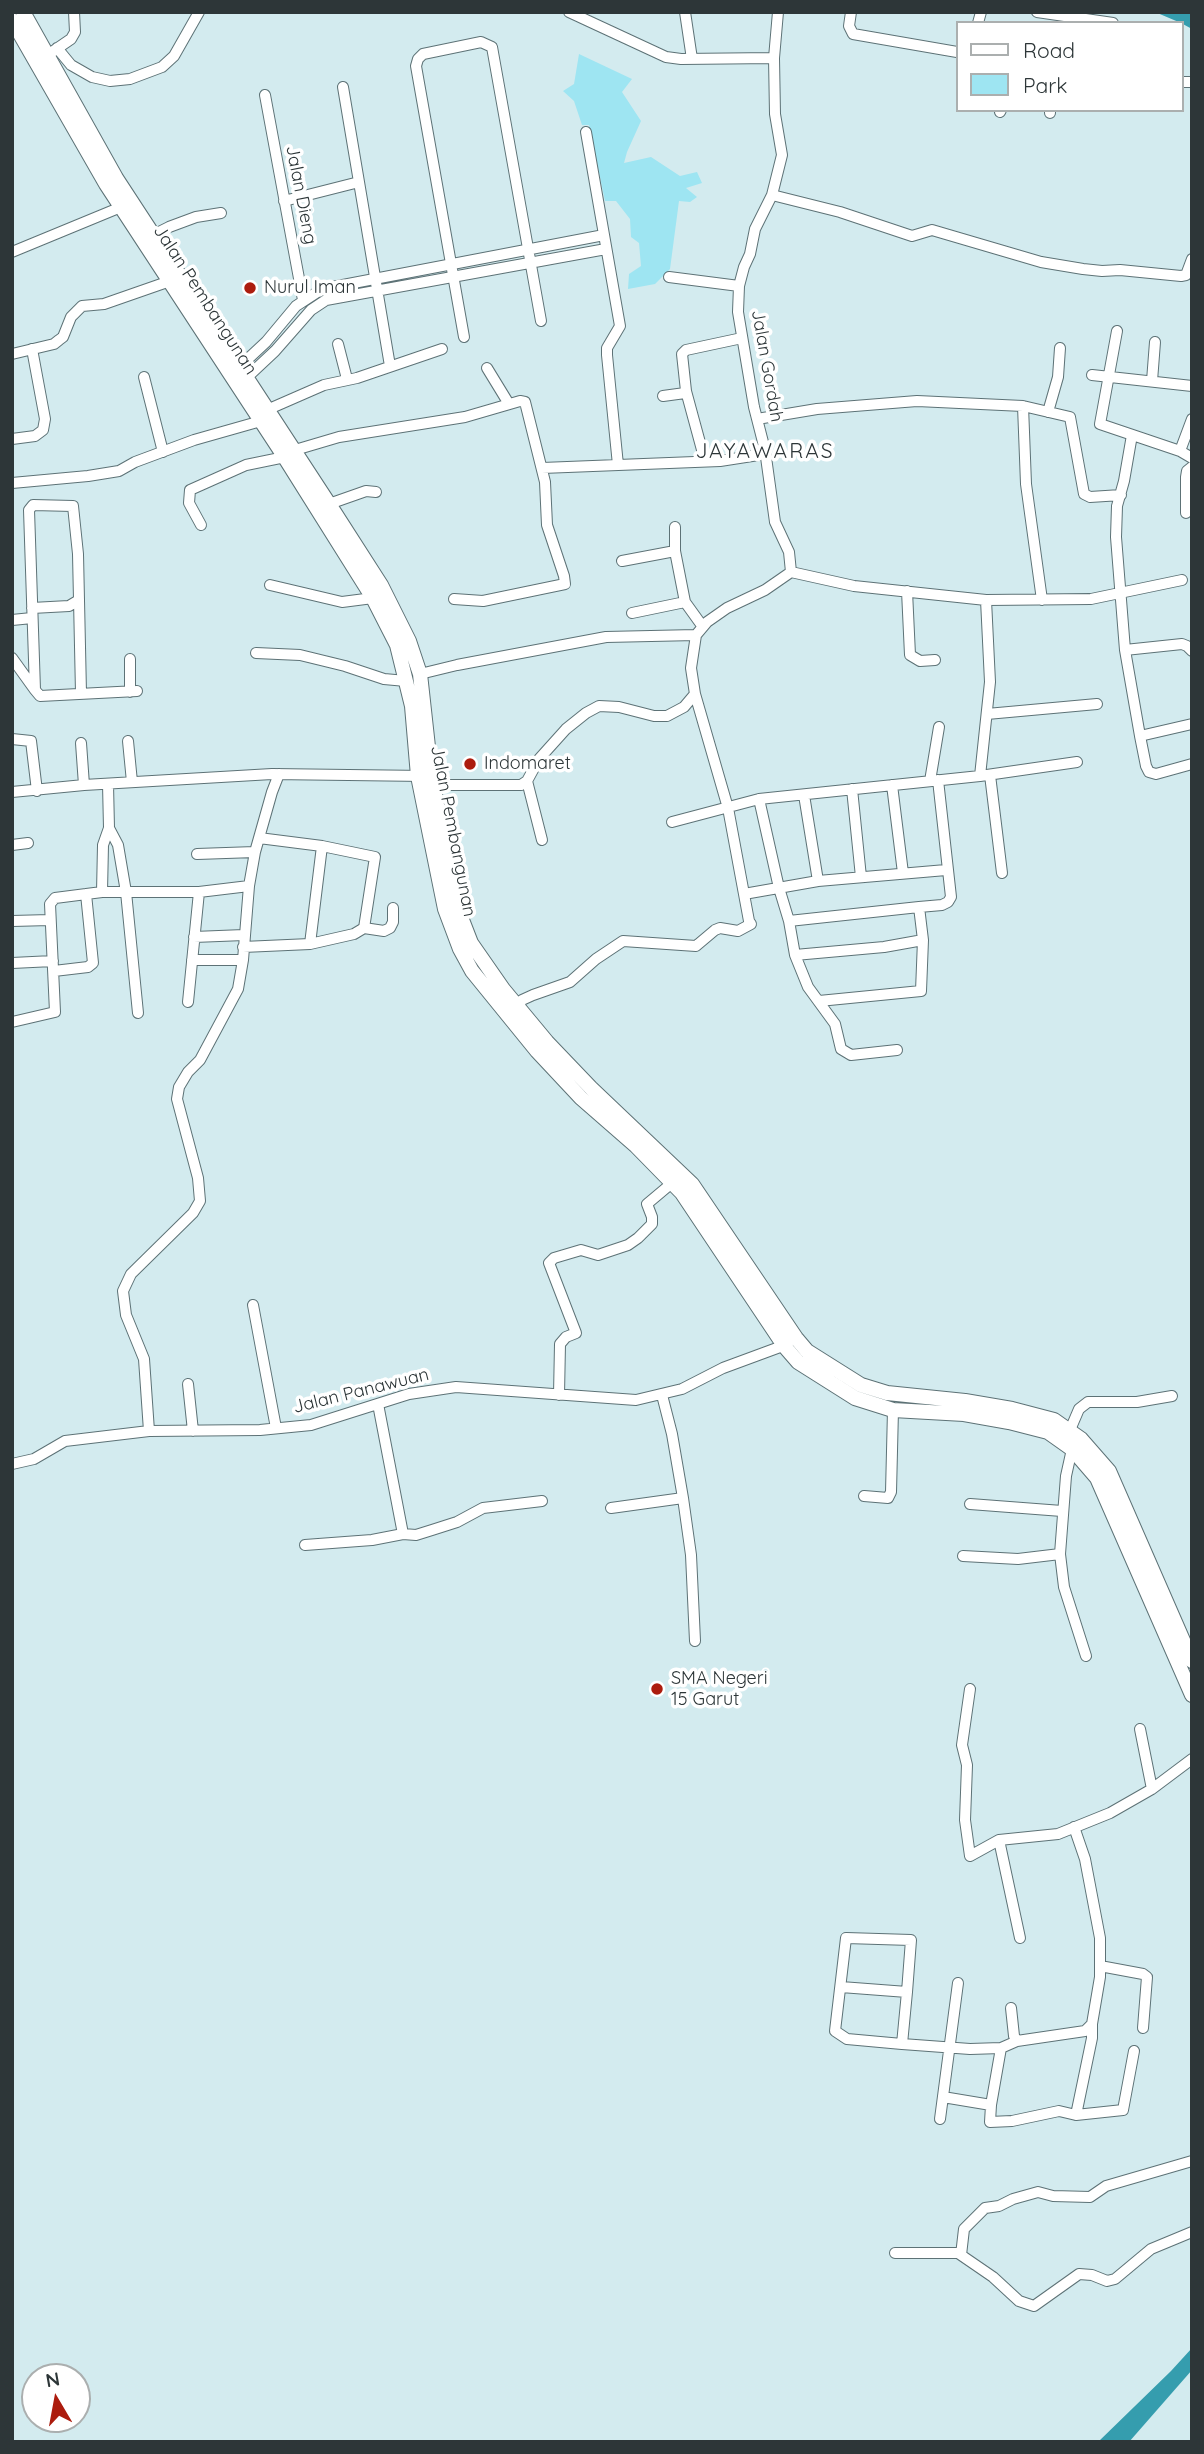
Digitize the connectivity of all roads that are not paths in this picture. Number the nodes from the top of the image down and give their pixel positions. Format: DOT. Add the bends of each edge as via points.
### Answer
graph roads {
  1 [pos="23,12"];
  2 [pos="74,12"];
  3 [pos="199,12"];
  4 [pos="569,12"];
  5 [pos="685,12"];
  6 [pos="778,12"];
  7 [pos="851,12"];
  8 [pos="1037,12"];
  9 [pos="1076,15"];
  10 [pos="12,20"];
  11 [pos="1104,21"];
  12 [pos="52,52"];
  13 [pos="956,52"];
  14 [pos="774,58"];
  15 [pos="692,59"];
  16 [pos="343,87"];
  17 [pos="265,95"];
  18 [pos="586,132"];
  19 [pos="359,182"];
  20 [pos="772,195"];
  21 [pos="284,201"];
  22 [pos="127,205"];
  23 [pos="221,213"];
  24 [pos="153,235"];
  25 [pos="604,235"];
  26 [pos="606,249"];
  27 [pos="529,251"];
  28 [pos="12,252"];
  29 [pos="1192,259"];
  30 [pos="532,263"];
  31 [pos="451,264"];
  32 [pos="453,277"];
  33 [pos="669,277"];
  34 [pos="375,280"];
  35 [pos="170,281"];
  36 [pos="739,286"];
  37 [pos="377,293"];
  38 [pos="303,300"];
  39 [pos="541,321"];
  40 [pos="1116,331"];
  41 [pos="464,337"];
  42 [pos="742,338"];
  43 [pos="266,342"];
  44 [pos="1155,342"];
  45 [pos="338,344"];
  46 [pos="1060,348"];
  47 [pos="32,349"];
  48 [pos="442,349"];
  49 [pos="275,351"];
  50 [pos="12,354"];
  51 [pos="390,366"];
  52 [pos="487,368"];
  53 [pos="1092,375"];
  54 [pos="239,376"];
  55 [pos="144,377"];
  56 [pos="1110,377"];
  57 [pos="348,379"];
  58 [pos="1152,382"];
  59 [pos="1192,386"];
  60 [pos="686,391"];
  61 [pos="663,396"];
  62 [pos="509,404"];
  63 [pos="1023,406"];
  64 [pos="1048,412"];
  65 [pos="265,415"];
  66 [pos="757,419"];
  67 [pos="1192,419"];
  68 [pos="1132,435"];
  69 [pos="12,439"];
  70 [pos="1180,451"];
  71 [pos="163,452"];
  72 [pos="290,454"];
  73 [pos="765,454"];
  74 [pos="1192,458"];
  75 [pos="705,461"];
  76 [pos="618,465"];
  77 [pos="1192,467"];
  78 [pos="542,468"];
  79 [pos="39,481"];
  80 [pos="12,483"];
  81 [pos="376,492"];
  82 [pos="1121,495"];
  83 [pos="329,504"];
  84 [pos="39,505"];
  85 [pos="1186,513"];
  86 [pos="201,525"];
  87 [pos="676,527"];
  88 [pos="675,551"];
  89 [pos="622,561"];
  90 [pos="791,572"];
  91 [pos="1182,580"];
  92 [pos="270,586"];
  93 [pos="907,591"];
  94 [pos="1119,594"];
  95 [pos="373,598"];
  96 [pos="454,599"];
  97 [pos="79,600"];
  98 [pos="986,600"];
  99 [pos="1042,600"];
  100 [pos="685,603"];
  101 [pos="32,613"];
  102 [pos="632,613"];
  103 [pos="12,620"];
  104 [pos="699,631"];
  105 [pos="1125,650"];
  106 [pos="1192,652"];
  107 [pos="256,653"];
  108 [pos="12,658"];
  109 [pos="130,659"];
  110 [pos="935,660"];
  111 [pos="420,674"];
  112 [pos="406,681"];
  113 [pos="35,690"];
  114 [pos="81,693"];
  115 [pos="695,694"];
  116 [pos="1097,704"];
  117 [pos="419,712"];
  118 [pos="987,715"];
  119 [pos="1192,724"];
  120 [pos="939,727"];
  121 [pos="1140,736"];
  122 [pos="12,739"];
  123 [pos="128,741"];
  124 [pos="81,743"];
  125 [pos="1077,762"];
  126 [pos="1192,764"];
  127 [pos="279,774"];
  128 [pos="985,776"];
  129 [pos="425,780"];
  130 [pos="527,781"];
  131 [pos="934,781"];
  132 [pos="132,782"];
  133 [pos="108,784"];
  134 [pos="84,785"];
  135 [pos="892,785"];
  136 [pos="852,789"];
  137 [pos="37,791"];
  138 [pos="12,792"];
  139 [pos="804,794"];
  140 [pos="759,799"];
  141 [pos="728,808"];
  142 [pos="672,822"];
  143 [pos="109,828"];
  144 [pos="259,838"];
  145 [pos="542,840"];
  146 [pos="28,844"];
  147 [pos="12,845"];
  148 [pos="322,846"];
  149 [pos="255,852"];
  150 [pos="197,854"];
  151 [pos="946,870"];
  152 [pos="903,873"];
  153 [pos="1002,873"];
  154 [pos="861,877"];
  155 [pos="817,881"];
  156 [pos="249,886"];
  157 [pos="779,888"];
  158 [pos="102,892"];
  159 [pos="126,892"];
  160 [pos="199,892"];
  161 [pos="86,894"];
  162 [pos="744,894"];
  163 [pos="919,907"];
  164 [pos="393,908"];
  165 [pos="50,920"];
  166 [pos="12,921"];
  167 [pos="789,921"];
  168 [pos="364,928"];
  169 [pos="194,937"];
  170 [pos="923,940"];
  171 [pos="244,941"];
  172 [pos="310,944"];
  173 [pos="794,955"];
  174 [pos="192,960"];
  175 [pos="243,960"];
  176 [pos="12,963"];
  177 [pos="53,966"];
  178 [pos="496,990"];
  179 [pos="819,1001"];
  180 [pos="188,1002"];
  181 [pos="518,1007"];
  182 [pos="138,1013"];
  183 [pos="12,1022"];
  184 [pos="897,1049"];
  185 [pos="599,1105"];
  186 [pos="672,1183"];
  187 [pos="253,1304"];
  188 [pos="790,1343"];
  189 [pos="188,1384"];
  190 [pos="559,1395"];
  191 [pos="662,1395"];
  192 [pos="1172,1396"];
  193 [pos="378,1404"];
  194 [pos="892,1410"];
  195 [pos="276,1428"];
  196 [pos="1070,1430"];
  197 [pos="194,1431"];
  198 [pos="149,1432"];
  199 [pos="1072,1449"];
  200 [pos="12,1464"];
  201 [pos="864,1496"];
  202 [pos="682,1498"];
  203 [pos="542,1501"];
  204 [pos="970,1504"];
  205 [pos="611,1508"];
  206 [pos="1062,1511"];
  207 [pos="403,1534"];
  208 [pos="305,1545"];
  209 [pos="1060,1554"];
  210 [pos="963,1556"];
  211 [pos="695,1641"];
  212 [pos="1178,1647"];
  213 [pos="1086,1656"];
  214 [pos="1192,1661"];
  215 [pos="970,1689"];
  216 [pos="1192,1695"];
  217 [pos="1140,1729"];
  218 [pos="1192,1759"];
  219 [pos="1152,1789"];
  220 [pos="1074,1827"];
  221 [pos="999,1840"];
  222 [pos="1020,1938"];
  223 [pos="1100,1966"];
  224 [pos="958,1983"];
  225 [pos="841,1987"];
  226 [pos="907,1992"];
  227 [pos="1011,2008"];
  228 [pos="1092,2024"];
  229 [pos="1143,2028"];
  230 [pos="1017,2041"];
  231 [pos="902,2044"];
  232 [pos="950,2048"];
  233 [pos="1001,2048"];
  234 [pos="1134,2051"];
  235 [pos="943,2097"];
  236 [pos="991,2105"];
  237 [pos="1076,2115"];
  238 [pos="940,2119"];
  239 [pos="1192,2161"];
  240 [pos="1192,2232"];
  241 [pos="895,2253"];
  242 [pos="961,2255"];
  1 -- 12 [label="main road, Jalan Pembangunan"];
  2 -- 12 [label="street" via="75,32"];
  3 -- 12 [label="street" via="162,68 130,79 92,77"];
  4 -- 15 [label="street" via="666,57"];
  5 -- 15 [label="street"];
  6 -- 14 [label="street, Jalan Gordah"];
  7 -- 13 [label="street" via="853,34"];
  8 -- 9 [label="street"];
  9 -- 11 [label="street"];
  10 -- 22 [label="main road, Jalan Pembangunan"];
  12 -- 22 [label="main road, Jalan Pembangunan"];
  14 -- 15 [label="street"];
  14 -- 20 [label="street, Jalan Gordah" via="775,114 782,155"];
  16 -- 19 [label="street"];
  17 -- 21 [label="street, Jalan Dieng"];
  18 -- 25 [label="street"];
  19 -- 21 [label="street"];
  19 -- 34 [label="street"];
  20 -- 29 [label="street" via="912,236 932,230 1041,262 1083,269 1181,276 1186,275"];
  20 -- 36 [label="street, Jalan Gordah" via="755,229"];
  21 -- 38 [label="street, Jalan Dieng"];
  22 -- 24 [label="main road, Jalan Pembangunan"];
  22 -- 28 [label="street"];
  22 -- 35 [label="main road, Jalan Pembangunan"];
  23 -- 24 [label="street" via="196,217"];
  24 -- 54 [label="main road, Jalan Pembangunan"];
  25 -- 26 [label="street"];
  25 -- 27 [label="street"];
  26 -- 30 [label="street"];
  26 -- 76 [label="street" via="620,326 607,348"];
  27 -- 30 [label="street"];
  27 -- 31 [label="street"];
  27 -- 31 [label="street" via="492,47 481,42 423,54 416,66"];
  30 -- 32 [label="street"];
  30 -- 39 [label="street"];
  31 -- 32 [label="street"];
  31 -- 34 [label="street"];
  32 -- 37 [label="street"];
  32 -- 41 [label="street"];
  33 -- 36 [label="street"];
  34 -- 37 [label="street"];
  34 -- 38 [label="street" via="328,287"];
  35 -- 47 [label="street" via="104,304 82,306 59,341"];
  35 -- 54 [label="main road, Jalan Pembangunan"];
  36 -- 42 [label="street, Jalan Gordah"];
  37 -- 49 [label="street" via="320,303"];
  37 -- 51 [label="street"];
  38 -- 43 [label="street"];
  40 -- 56 [label="street"];
  42 -- 60 [label="street" via="686,350 682,354"];
  42 -- 66 [label="street, Jalan Gordah"];
  43 -- 49 [label="street"];
  43 -- 54 [label="street"];
  44 -- 58 [label="street"];
  45 -- 57 [label="street"];
  46 -- 64 [label="street"];
  47 -- 50 [label="street"];
  47 -- 69 [label="street" via="43,429 34,436"];
  48 -- 51 [label="street"];
  49 -- 54 [label="street"];
  51 -- 57 [label="street"];
  52 -- 62 [label="street"];
  53 -- 56 [label="street"];
  54 -- 65 [label="main road, Jalan Pembangunan"];
  55 -- 71 [label="street"];
  56 -- 58 [label="street"];
  56 -- 68 [label="street" via="1100,424"];
  57 -- 65 [label="street" via="324,385"];
  58 -- 59 [label="street"];
  60 -- 61 [label="street"];
  60 -- 75 [label="street"];
  62 -- 72 [label="street" via="465,417 339,437"];
  62 -- 78 [label="street" via="525,402"];
  63 -- 64 [label="street"];
  63 -- 66 [label="street" via="916,401"];
  63 -- 99 [label="street" via="1026,484"];
  64 -- 82 [label="street" via="1070,417 1084,494"];
  65 -- 71 [label="street"];
  65 -- 72 [label="main road, Jalan Pembangunan"];
  66 -- 73 [label="street, Jalan Gordah"];
  67 -- 70 [label="street"];
  68 -- 70 [label="street"];
  68 -- 82 [label="street"];
  70 -- 74 [label="street"];
  71 -- 79 [label="street" via="119,471"];
  72 -- 83 [label="main road, Jalan Pembangunan"];
  72 -- 86 [label="street" via="246,465 190,490 189,503"];
  72 -- 95 [label="main road, Jalan Pembangunan"];
  73 -- 75 [label="street"];
  73 -- 90 [label="street, Jalan Gordah" via="775,522 789,552"];
  75 -- 76 [label="street"];
  76 -- 78 [label="street"];
  77 -- 85 [label="street" via="1186,477"];
  78 -- 96 [label="street" via="547,526 565,584 483,601"];
  79 -- 80 [label="street"];
  79 -- 84 [label="street"];
  81 -- 83 [label="street"];
  82 -- 94 [label="street" via="1116,537"];
  83 -- 111 [label="main road, Jalan Pembangunan" via="381,585"];
  84 -- 97 [label="street" via="75,508"];
  84 -- 101 [label="street" via="29,510"];
  87 -- 88 [label="street"];
  88 -- 89 [label="street"];
  88 -- 100 [label="street"];
  90 -- 93 [label="street" via="854,586"];
  90 -- 104 [label="street" via="727,608"];
  91 -- 94 [label="street"];
  92 -- 95 [label="street" via="342,602"];
  93 -- 98 [label="street"];
  93 -- 110 [label="street" via="910,655 920,661"];
  94 -- 99 [label="street"];
  94 -- 105 [label="street"];
  95 -- 112 [label="main road, Jalan Pembangunan" via="397,645"];
  97 -- 101 [label="street"];
  97 -- 114 [label="street"];
  98 -- 99 [label="street"];
  98 -- 118 [label="street"];
  100 -- 102 [label="street"];
  100 -- 104 [label="street"];
  101 -- 103 [label="street"];
  101 -- 113 [label="street"];
  104 -- 111 [label="street" via="606,637"];
  104 -- 115 [label="street" via="691,668"];
  105 -- 106 [label="street" via="1182,644"];
  105 -- 121 [label="street"];
  107 -- 112 [label="street" via="300,655 384,680"];
  108 -- 113 [label="street"];
  109 -- 114 [label="street" via="133,692"];
  111 -- 117 [label="main road, Jalan Pembangunan"];
  112 -- 117 [label="main road, Jalan Pembangunan"];
  113 -- 114 [label="street" via="40,695"];
  115 -- 130 [label="street" via="667,716 599,706 566,729 538,759"];
  115 -- 141 [label="street"];
  116 -- 118 [label="street"];
  117 -- 129 [label="main road, Jalan Pembangunan"];
  118 -- 128 [label="street"];
  119 -- 121 [label="street"];
  120 -- 131 [label="street"];
  121 -- 126 [label="street" via="1149,772"];
  122 -- 137 [label="street" via="31,741"];
  123 -- 132 [label="street"];
  124 -- 134 [label="street"];
  125 -- 128 [label="street"];
  127 -- 129 [label="street"];
  127 -- 132 [label="street"];
  127 -- 144 [label="street"];
  128 -- 131 [label="street"];
  128 -- 153 [label="street"];
  129 -- 130 [label="street" via="513,786"];
  129 -- 178 [label="main road, Jalan Pembangunan" via="445,909 472,971"];
  130 -- 145 [label="street"];
  131 -- 135 [label="street"];
  131 -- 151 [label="street"];
  132 -- 133 [label="street"];
  133 -- 134 [label="street"];
  133 -- 143 [label="street"];
  134 -- 137 [label="street"];
  135 -- 136 [label="street"];
  135 -- 152 [label="street"];
  136 -- 139 [label="street"];
  136 -- 154 [label="street"];
  137 -- 138 [label="street"];
  139 -- 140 [label="street"];
  139 -- 155 [label="street"];
  140 -- 141 [label="street"];
  140 -- 157 [label="street"];
  141 -- 142 [label="street"];
  141 -- 162 [label="street"];
  143 -- 158 [label="street" via="103,845"];
  143 -- 159 [label="street" via="118,845"];
  144 -- 148 [label="street"];
  144 -- 149 [label="street"];
  146 -- 147 [label="street"];
  148 -- 168 [label="street" via="375,857"];
  148 -- 172 [label="street"];
  149 -- 150 [label="street"];
  149 -- 156 [label="street"];
  151 -- 152 [label="street"];
  151 -- 163 [label="street" via="951,899 942,905"];
  152 -- 154 [label="street"];
  154 -- 155 [label="street"];
  155 -- 157 [label="street"];
  156 -- 160 [label="street"];
  156 -- 171 [label="street"];
  157 -- 162 [label="street"];
  157 -- 167 [label="street"];
  158 -- 159 [label="street"];
  158 -- 161 [label="street"];
  159 -- 160 [label="street"];
  159 -- 182 [label="street"];
  160 -- 169 [label="street"];
  161 -- 165 [label="street" via="55,898 50,904"];
  161 -- 177 [label="street" via="93,963 88,967"];
  162 -- 181 [label="street" via="751,924 744,930 720,928 696,946 623,941 570,982 522,1000"];
  163 -- 167 [label="street"];
  163 -- 170 [label="street"];
  164 -- 168 [label="street" via="390,929"];
  165 -- 166 [label="street"];
  165 -- 177 [label="street"];
  167 -- 173 [label="street"];
  168 -- 172 [label="street"];
  169 -- 171 [label="street"];
  169 -- 174 [label="street"];
  170 -- 173 [label="street"];
  170 -- 179 [label="street" via="919,992"];
  171 -- 172 [label="street"];
  171 -- 175 [label="street"];
  173 -- 179 [label="street"];
  174 -- 175 [label="street"];
  174 -- 180 [label="street"];
  175 -- 198 [label="street" via="238,989 200,1060 179,1087 177,1099 198,1178 198,1206 131,1274 123,1291 144,1359"];
  176 -- 177 [label="street"];
  177 -- 183 [label="street" via="55,1012"];
  178 -- 181 [label="main road, Jalan Pembangunan"];
  178 -- 185 [label="main road, Jalan Pembangunan" via="537,1051"];
  179 -- 184 [label="street" via="835,1024 845,1053"];
  181 -- 185 [label="main road, Jalan Pembangunan"];
  185 -- 186 [label="main road, Jalan Pembangunan"];
  185 -- 188 [label="main road, Jalan Pembangunan" via="692,1184"];
  186 -- 188 [label="main road, Jalan Pembangunan"];
  186 -- 190 [label="street" via="647,1205 652,1224 638,1238 598,1255 581,1250 549,1262 576,1333 560,1344"];
  187 -- 195 [label="street"];
  188 -- 191 [label="street, Jalan Panawuan"];
  188 -- 194 [label="main road, Jalan Pembangunan" via="798,1362 856,1398"];
  188 -- 196 [label="main road, Jalan Pembangunan" via="861,1385 887,1393 1045,1416"];
  189 -- 197 [label="street"];
  190 -- 191 [label="street, Jalan Panawuan" via="636,1399"];
  190 -- 193 [label="street, Jalan Panawuan" via="456,1387"];
  191 -- 202 [label="street"];
  192 -- 196 [label="street" via="1088,1402 1079,1409"];
  193 -- 195 [label="street, Jalan Panawuan" via="311,1425"];
  193 -- 207 [label="street"];
  194 -- 199 [label="main road, Jalan Pembangunan" via="1009,1422 1048,1432"];
  194 -- 201 [label="street" via="891,1492 888,1498"];
  195 -- 197 [label="street, Jalan Panawuan"];
  196 -- 212 [label="main road, Jalan Pembangunan" via="1109,1471"];
  197 -- 198 [label="street, Jalan Panawuan"];
  198 -- 200 [label="street, Jalan Panawuan" via="65,1441 34,1459"];
  199 -- 206 [label="street"];
  199 -- 212 [label="main road, Jalan Pembangunan" via="1097,1478"];
  202 -- 205 [label="street"];
  202 -- 211 [label="street" via="691,1555"];
  203 -- 207 [label="street" via="483,1508 457,1522 416,1535"];
  204 -- 206 [label="street"];
  206 -- 209 [label="street"];
  207 -- 208 [label="street"];
  209 -- 210 [label="street" via="1018,1559"];
  209 -- 213 [label="street" via="1064,1587"];
  212 -- 214 [label="main road, Jalan Pembangunan"];
  212 -- 216 [label="main road, Jalan Pembangunan"];
  215 -- 221 [label="street" via="962,1745 967,1765 968,1854"];
  217 -- 219 [label="street"];
  218 -- 219 [label="street"];
  219 -- 220 [label="street"];
  220 -- 221 [label="street" via="1050,1835"];
  220 -- 223 [label="street" via="1100,1938"];
  221 -- 222 [label="street"];
  223 -- 228 [label="street"];
  223 -- 229 [label="street" via="1147,1977"];
  224 -- 232 [label="street"];
  225 -- 226 [label="street"];
  225 -- 226 [label="street" via="846,1938 911,1940"];
  225 -- 231 [label="street" via="835,2031 847,2039"];
  226 -- 231 [label="street"];
  227 -- 230 [label="street"];
  228 -- 230 [label="street" via="1085,2031"];
  228 -- 237 [label="street"];
  230 -- 233 [label="street"];
  231 -- 232 [label="street"];
  232 -- 233 [label="street"];
  232 -- 235 [label="street"];
  233 -- 236 [label="street"];
  234 -- 237 [label="street" via="1123,2110"];
  235 -- 236 [label="street"];
  235 -- 238 [label="street"];
  236 -- 237 [label="street" via="990,2122 1059,2111"];
  239 -- 242 [label="street" via="1106,2186 1090,2197 1038,2192 985,2208 964,2228"];
  240 -- 242 [label="street" via="1151,2249 1115,2279 1079,2274 1034,2306 1019,2301"];
  241 -- 242 [label="street"];
}
